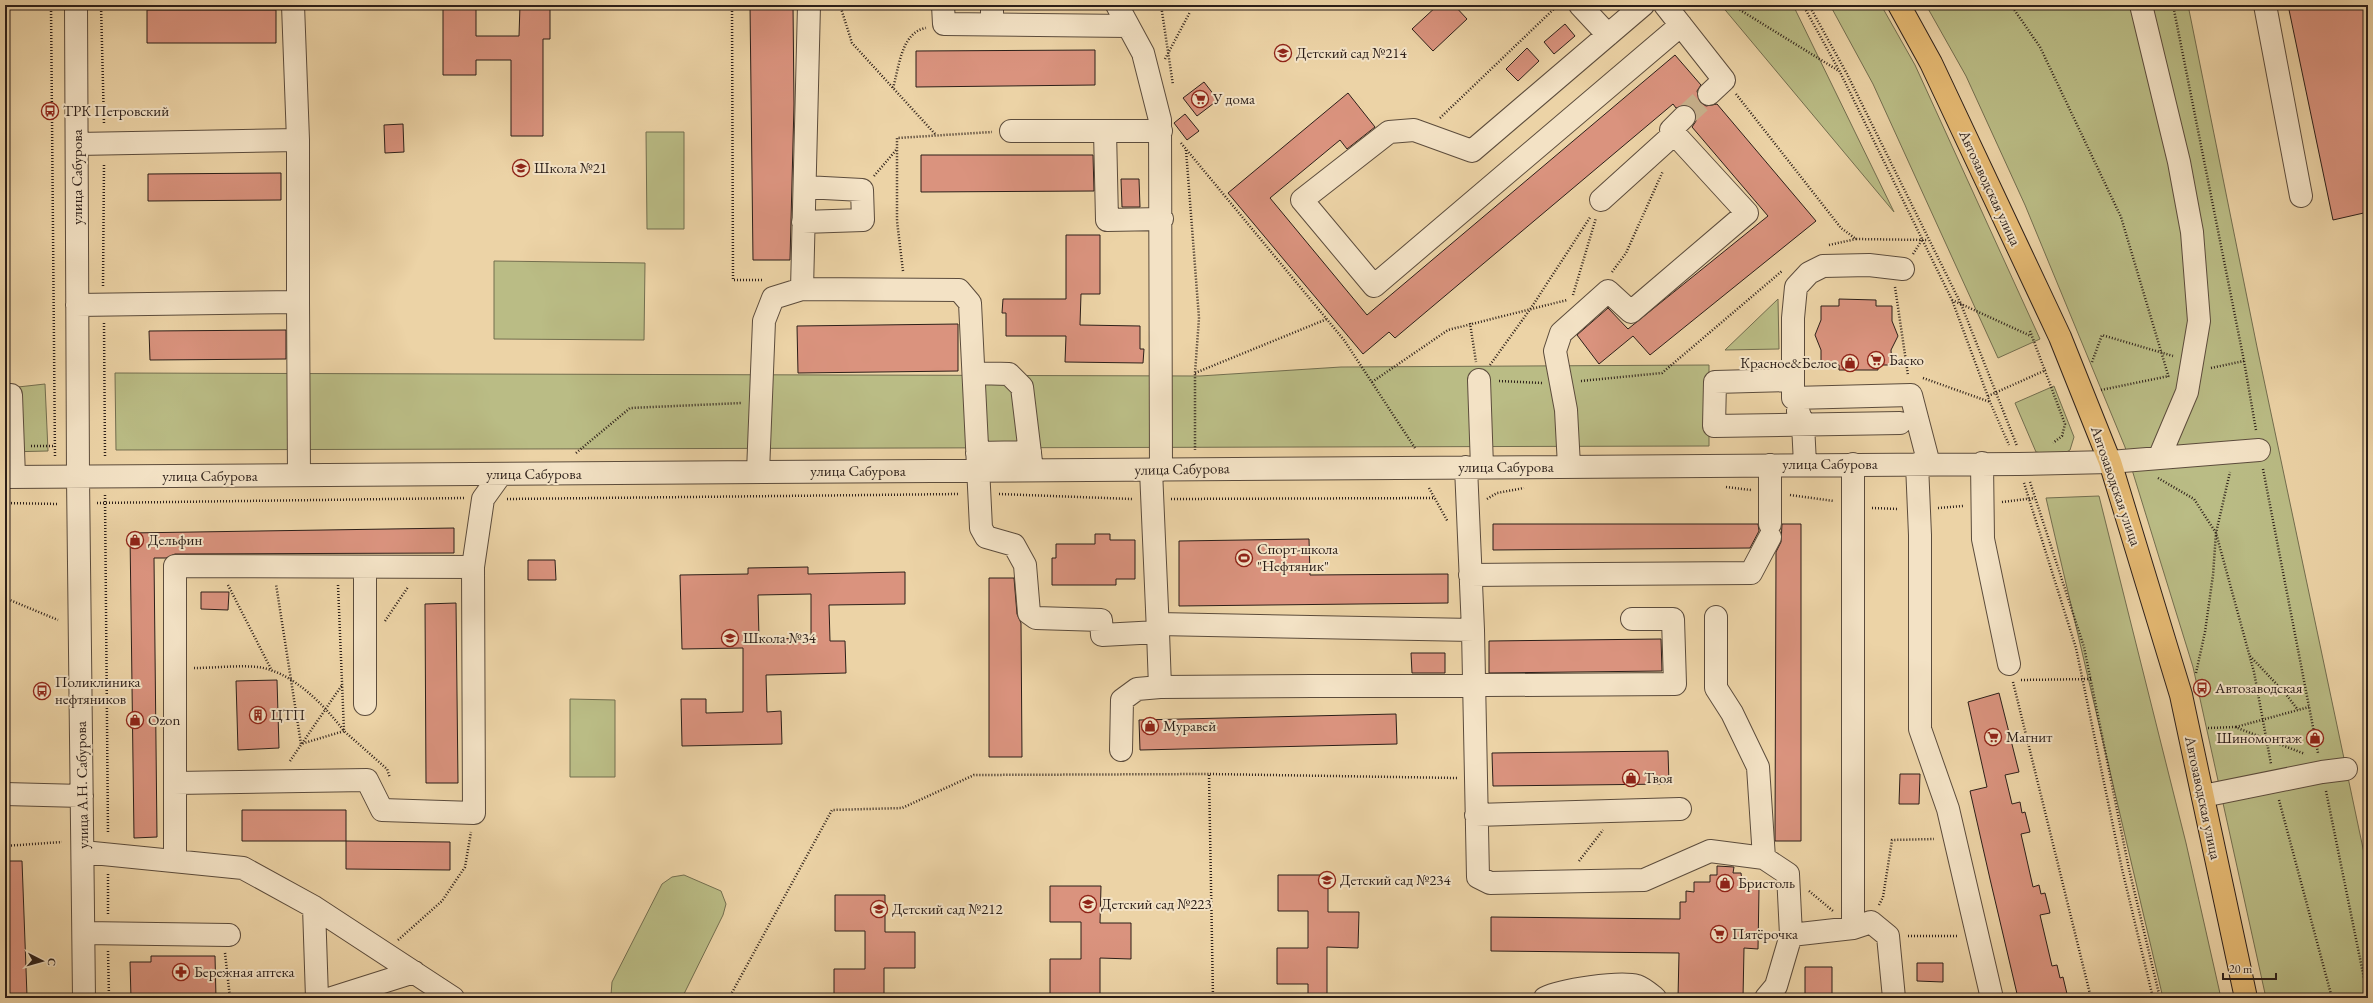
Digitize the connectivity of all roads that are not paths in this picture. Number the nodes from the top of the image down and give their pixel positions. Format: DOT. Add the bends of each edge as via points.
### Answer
graph roads {
  1 [pos="76,5"];
  2 [pos="293,5"];
  3 [pos="809,5"];
  4 [pos="1117,5"];
  5 [pos="1580,5"];
  6 [pos="1643,5"];
  7 [pos="1665,5"];
  8 [pos="1899,5"];
  9 [pos="2140,5"];
  10 [pos="2265,5"];
  11 [pos="943,14"];
  12 [pos="992,15"];
  13 [pos="1681,25"];
  14 [pos="1128,26"];
  15 [pos="1608,35"];
  16 [pos="1716,87"];
  17 [pos="1161,125"];
  18 [pos="1011,131"];
  19 [pos="1105,131"];
  20 [pos="298,140"];
  21 [pos="77,144"];
  22 [pos="804,187"];
  23 [pos="2301,196"];
  24 [pos="1601,200"];
  25 [pos="1162,219"];
  26 [pos="803,222"];
  27 [pos="1903,269"];
  28 [pos="802,289"];
  29 [pos="298,302"];
  30 [pos="77,305"];
  31 [pos="974,373"];
  32 [pos="1479,380"];
  33 [pos="1793,389"];
  34 [pos="5,395"];
  35 [pos="1900,422"];
  36 [pos="1803,424"];
  37 [pos="2259,450"];
  38 [pos="1031,461"];
  39 [pos="977,462"];
  40 [pos="2110,462"];
  41 [pos="1982,463"];
  42 [pos="1805,464"];
  43 [pos="1853,464"];
  44 [pos="1923,464"];
  45 [pos="1770,465"];
  46 [pos="1569,466"];
  47 [pos="1474,467"];
  48 [pos="2157,467"];
  49 [pos="1156,470"];
  50 [pos="758,472"];
  51 [pos="501,474"];
  52 [pos="299,475"];
  53 [pos="10,477"];
  54 [pos="78,477"];
  55 [pos="365,567"];
  56 [pos="473,567"];
  57 [pos="1470,575"];
  58 [pos="1716,617"];
  59 [pos="1632,619"];
  60 [pos="1158,628"];
  61 [pos="1473,630"];
  62 [pos="2009,664"];
  63 [pos="1474,686"];
  64 [pos="1160,687"];
  65 [pos="365,704"];
  66 [pos="1121,750"];
  67 [pos="2346,769"];
  68 [pos="175,783"];
  69 [pos="5,794"];
  70 [pos="82,796"];
  71 [pos="2203,796"];
  72 [pos="1680,809"];
  73 [pos="1476,815"];
  74 [pos="83,852"];
  75 [pos="1764,858"];
  76 [pos="175,860"];
  77 [pos="314,907"];
  78 [pos="1862,925"];
  79 [pos="84,933"];
  80 [pos="226,935"];
  81 [pos="1792,935"];
  82 [pos="423,984"];
  83 [pos="1985,997"];
  84 [pos="84,998"];
  85 [pos="317,998"];
  86 [pos="332,998"];
  87 [pos="453,998"];
  88 [pos="1545,998"];
  89 [pos="1655,998"];
  90 [pos="1766,998"];
  91 [pos="1894,998"];
  92 [pos="2246,998"];
  1 -- 21 [label="street, улица Сабурова"];
  2 -- 20 [label="street"];
  3 -- 22 [label="street"];
  4 -- 14 [label="street"];
  5 -- 15 [label="street"];
  6 -- 15 [label="street"];
  7 -- 13 [label="street"];
  8 -- 40 [label="main road, Автозаводская улица" via="1931,63 2060,338"];
  9 -- 48 [label="street" via="2179,162 2192,232 2201,365 2187,392"];
  10 -- 23 [label="street"];
  11 -- 12 [label="street"];
  12 -- 14 [label="street"];
  13 -- 15 [label="street" via="1374,286 1302,200 1389,132 1414,130 1472,151"];
  13 -- 16 [label="street"];
  14 -- 17 [label="street" via="1143,53"];
  17 -- 19 [label="street"];
  17 -- 25 [label="street"];
  18 -- 19 [label="street"];
  19 -- 25 [label="street" via="1108,220"];
  20 -- 21 [label="street"];
  20 -- 29 [label="street"];
  21 -- 30 [label="street, улица Сабурова"];
  22 -- 26 [label="street"];
  22 -- 26 [label="street" via="862,190 862,220"];
  24 -- 46 [label="street" via="1679,126 1747,213 1631,312 1608,291 1561,333 1555,351 1566,410"];
  25 -- 49 [label="street"];
  26 -- 28 [label="street"];
  27 -- 33 [label="street" via="1869,265 1824,266 1809,273 1796,288 1793,318"];
  28 -- 31 [label="street" via="959,290 970,303"];
  28 -- 50 [label="street" via="772,298 764,321"];
  29 -- 30 [label="street"];
  29 -- 52 [label="street"];
  30 -- 54 [label="street, улица Сабурова"];
  31 -- 38 [label="street" via="1009,374 1022,388"];
  31 -- 39 [label="street"];
  32 -- 47 [label="street"];
  33 -- 36 [label="street"];
  33 -- 36 [label="street" via="1715,382 1714,426"];
  33 -- 44 [label="street" via="1909,387"];
  34 -- 53 [label="street" via="10,395"];
  35 -- 36 [label="street"];
  36 -- 42 [label="street"];
  37 -- 48 [label="street, улица Сабурова"];
  38 -- 39 [label="street, улица Сабурова"];
  38 -- 49 [label="street, улица Сабурова"];
  39 -- 50 [label="street, улица Сабурова"];
  39 -- 60 [label="street" via="981,528 986,537 1014,545 1025,565 1029,613 1036,618 1101,620 1102,635"];
  40 -- 41 [label="street, улица Сабурова"];
  40 -- 48 [label="street, улица Сабурова"];
  40 -- 71 [label="main road, Автозаводская улица" via="2169,651"];
  41 -- 44 [label="street, улица Сабурова"];
  41 -- 62 [label="street" via="1983,539"];
  42 -- 43 [label="street, улица Сабурова"];
  42 -- 45 [label="street, улица Сабурова"];
  43 -- 44 [label="street, улица Сабурова"];
  43 -- 78 [label="street"];
  44 -- 83 [label="street" via="1920,536 1920,729 1948,809 1978,937"];
  45 -- 46 [label="street, улица Сабурова"];
  45 -- 57 [label="street" via="1770,530 1751,572"];
  46 -- 47 [label="street, улица Сабурова"];
  47 -- 49 [label="street, улица Сабурова"];
  47 -- 57 [label="street"];
  49 -- 60 [label="street" via="1151,499"];
  50 -- 51 [label="street, улица Сабурова"];
  51 -- 52 [label="street, улица Сабурова"];
  51 -- 56 [label="street" via="483,499"];
  52 -- 54 [label="street, улица Сабурова"];
  53 -- 54 [label="street"];
  54 -- 70 [label="street, улица А.Н. Сабурова"];
  55 -- 56 [label="street"];
  55 -- 65 [label="street"];
  55 -- 68 [label="street" via="175,566"];
  56 -- 68 [label="street" via="474,814 382,810 367,780"];
  57 -- 61 [label="street"];
  58 -- 75 [label="street" via="1716,688 1732,713 1758,768"];
  59 -- 63 [label="street" via="1673,619 1675,684"];
  60 -- 61 [label="street"];
  60 -- 64 [label="street"];
  61 -- 63 [label="street"];
  63 -- 64 [label="street"];
  63 -- 73 [label="street"];
  64 -- 66 [label="street" via="1137,689 1122,700"];
  67 -- 71 [label="street" via="2320,765 2274,782"];
  68 -- 76 [label="street"];
  69 -- 70 [label="street"];
  70 -- 74 [label="street, улица А.Н. Сабурова"];
  71 -- 92 [label="main road, Автозаводская улица"];
  72 -- 73 [label="street"];
  73 -- 75 [label="street" via="1478,877 1490,883 1644,880 1710,851"];
  74 -- 76 [label="street"];
  74 -- 79 [label="street, улица А.Н. Сабурова"];
  75 -- 81 [label="street" via="1788,874"];
  76 -- 77 [label="street" via="243,868"];
  77 -- 82 [label="street" via="384,952"];
  77 -- 85 [label="street"];
  78 -- 81 [label="street"];
  78 -- 91 [label="street" via="1888,936"];
  79 -- 80 [label="street"];
  79 -- 84 [label="street, улица А.Н. Сабурова"];
  81 -- 90 [label="street" via="1776,986"];
  82 -- 86 [label="street"];
  82 -- 87 [label="street"];
  88 -- 89 [label="street" via="1576,989 1628,985 1638,987"];
}
